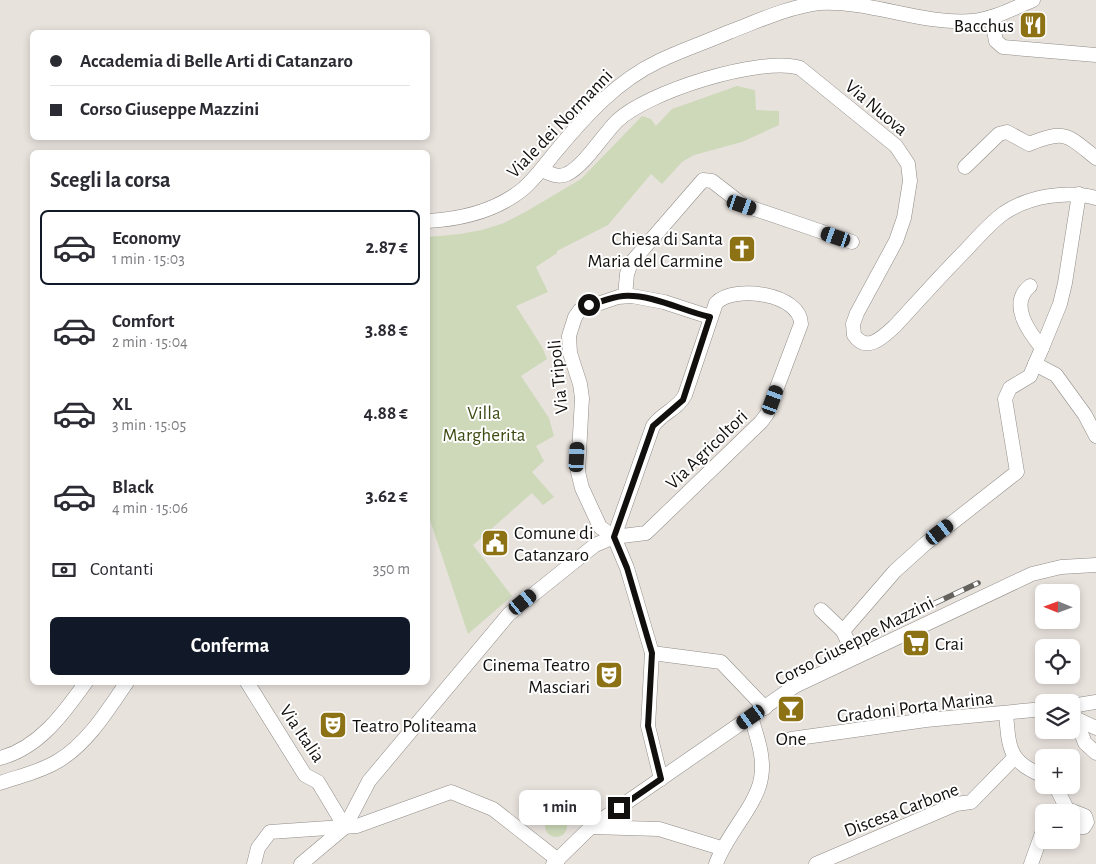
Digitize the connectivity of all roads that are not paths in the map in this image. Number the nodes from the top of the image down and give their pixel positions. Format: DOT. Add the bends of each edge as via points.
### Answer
graph roads {
  1 [pos="1033,0"];
  2 [pos="991,17"];
  3 [pos="1096,54"];
  4 [pos="1096,158"];
  5 [pos="965,167"];
  6 [pos="542,170"];
  7 [pos="1079,194"];
  8 [pos="1096,198"];
  9 [pos="430,221"];
  10 [pos="852,242"];
  11 [pos="1030,286"];
  12 [pos="625,296"];
  13 [pos="710,317"];
  14 [pos="1042,348"];
  15 [pos="1035,364"];
  16 [pos="1096,436"];
  17 [pos="614,537"];
  18 [pos="1096,565"];
  19 [pos="821,610"];
  20 [pos="844,632"];
  21 [pos="652,653"];
  22 [pos="855,657"];
  23 [pos="84,685"];
  24 [pos="124,685"];
  25 [pos="249,685"];
  26 [pos="1096,702"];
  27 [pos="765,708"];
  28 [pos="1080,708"];
  29 [pos="1035,710"];
  30 [pos="1006,714"];
  31 [pos="1080,715"];
  32 [pos="751,717"];
  33 [pos="1096,728"];
  34 [pos="1080,729"];
  35 [pos="791,740"];
  36 [pos="1096,753"];
  37 [pos="0,758"];
  38 [pos="1014,758"];
  39 [pos="1035,771"];
  40 [pos="661,779"];
  41 [pos="0,783"];
  42 [pos="1080,814"];
  43 [pos="345,827"];
  44 [pos="591,827"];
  45 [pos="1080,827"];
  46 [pos="321,830"];
  47 [pos="324,845"];
  48 [pos="721,848"];
  49 [pos="1036,849"];
  50 [pos="556,862"];
  51 [pos="254,864"];
  52 [pos="300,864"];
  53 [pos="716,864"];
  54 [pos="816,864"];
  55 [pos="1031,864"];
  1 -- 2 [label="street, Viale dei Normanni"];
  2 -- 3 [label="street" via="996,41 1004,47"];
  2 -- 6 [label="street, Viale dei Normanni" via="974,21 948,20 832,3 790,10 691,48 636,74 606,96"];
  4 -- 5 [label="street" via="1065,136 1050,136 1029,144 1007,132 999,134"];
  6 -- 7 [label="street, Via Nuova" via="554,176 569,173 630,110 668,92 713,77 786,65 800,68 896,146 908,164 909,195 899,233 855,318 854,335 869,343 882,338 896,325 1005,212 1034,201"];
  6 -- 9 [label="street, Viale dei Normanni" via="523,189 494,207 459,218"];
  7 -- 8 [label="street"];
  7 -- 14 [label="street" via="1067,275 1060,304"];
  10 -- 12 [label="street" via="742,205 712,181 703,180 631,263"];
  11 -- 14 [label="street" via="1022,298 1022,318"];
  12 -- 13 [label="street, Via Tripoli" via="664,302"];
  12 -- 17 [label="street, Via Tripoli" via="580,310 570,330 568,345 582,398 578,472 600,527"];
  13 -- 17 [label="street" via="680,403 653,426"];
  13 -- 17 [label="street, Via Agricoltori" via="721,299 749,292 793,306 800,315 801,324 767,414 755,429 646,533"];
  14 -- 15 [label="street"];
  15 -- 16 [label="street" via="1056,374"];
  15 -- 20 [label="street" via="1030,376 1010,388 1005,399 1017,472 895,571"];
  17 -- 21 [label="street" via="627,568"];
  17 -- 43 [label="street, Via Agricoltori" via="595,545 495,628 369,781"];
  18 -- 22 [label="street, Corso Giuseppe Mazzini" via="1061,567 1032,574"];
  19 -- 20 [label="street"];
  20 -- 22 [label="street"];
  21 -- 27 [label="street" via="721,662"];
  21 -- 40 [label="street" via="649,732"];
  22 -- 27 [label="street, Corso Giuseppe Mazzini" via="795,686"];
  23 -- 37 [label="street" via="46,731 22,750"];
  24 -- 41 [label="street" via="87,736 68,755 41,769"];
  25 -- 43 [label="street, Via Italia" via="305,774 318,782"];
  26 -- 28 [label="street"];
  27 -- 32 [label="street, Corso Giuseppe Mazzini"];
  29 -- 30 [label="street, Gradoni Porta Marina"];
  30 -- 35 [label="street, Gradoni Porta Marina" via="926,720"];
  30 -- 38 [label="street" via="1008,745"];
  31 -- 33 [label="street"];
  32 -- 40 [label="street, Corso Giuseppe Mazzini"];
  32 -- 48 [label="street" via="760,749 762,777 755,795"];
  34 -- 36 [label="street" via="1085,743"];
  38 -- 39 [label="street"];
  38 -- 54 [label="street, Discesa Carbone" via="971,802 956,804"];
  40 -- 44 [label="street, Corso Giuseppe Mazzini"];
  42 -- 45 [label="street" via="1087,822"];
  43 -- 46 [label="street"];
  43 -- 47 [label="street"];
  43 -- 50 [label="street" via="357,826 451,792 493,809"];
  44 -- 48 [label="street" via="659,829"];
  44 -- 50 [label="street, Corso Giuseppe Mazzini"];
  46 -- 47 [label="street"];
  46 -- 51 [label="street" via="270,832 258,848"];
  47 -- 52 [label="street"];
  48 -- 53 [label="street"];
  49 -- 55 [label="street"];
}
